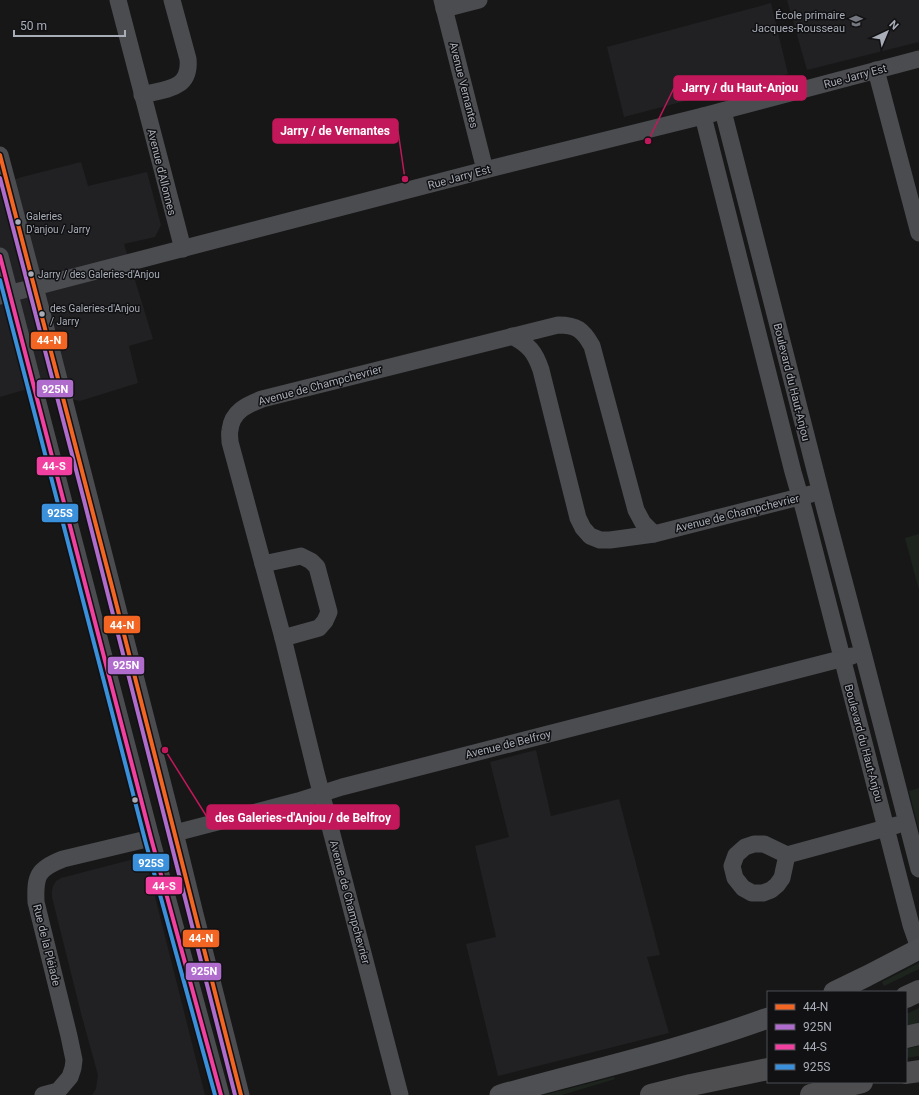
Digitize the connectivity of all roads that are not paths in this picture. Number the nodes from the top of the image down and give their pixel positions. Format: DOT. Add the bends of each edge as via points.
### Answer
graph roads {
  1 [pos="118,0"];
  2 [pos="172,0"];
  3 [pos="479,0"];
  4 [pos="443,5"];
  5 [pos="919,59"];
  6 [pos="876,70"];
  7 [pos="142,95"];
  8 [pos="723,111"];
  9 [pos="702,116"];
  10 [pos="0,155"];
  11 [pos="485,170"];
  12 [pos="919,233"];
  13 [pos="182,249"];
  14 [pos="0,256"];
  15 [pos="34,287"];
  16 [pos="5,295"];
  17 [pos="512,336"];
  18 [pos="820,491"];
  19 [pos="800,497"];
  20 [pos="654,534"];
  21 [pos="263,564"];
  22 [pos="283,638"];
  23 [pos="864,653"];
  24 [pos="842,658"];
  25 [pos="322,793"];
  26 [pos="906,823"];
  27 [pos="886,828"];
  28 [pos="175,833"];
  29 [pos="151,838"];
  30 [pos="787,855"];
  31 [pos="919,869"];
  32 [pos="919,949"];
  33 [pos="836,991"];
  34 [pos="919,991"];
  35 [pos="907,997"];
  36 [pos="767,1018"];
  37 [pos="919,1034"];
  38 [pos="907,1037"];
  39 [pos="767,1054"];
  40 [pos="767,1069"];
  41 [pos="919,1070"];
  42 [pos="907,1073"];
  43 [pos="858,1083"];
  44 [pos="690,1085"];
  45 [pos="43,1095"];
  46 [pos="221,1095"];
  47 [pos="241,1095"];
  48 [pos="400,1095"];
  49 [pos="500,1095"];
  50 [pos="651,1095"];
  51 [pos="811,1095"];
  1 -- 7 [label="street, Avenue d'Allonnes"];
  2 -- 7 [label="street" via="188,59 187,75 183,82 176,86"];
  3 -- 4 [label="street"];
  4 -- 11 [label="street, Avenue Vernantes"];
  5 -- 6 [label="street, Rue Jarry Est"];
  6 -- 8 [label="street, Rue Jarry Est"];
  6 -- 12 [label="street"];
  7 -- 13 [label="street, Avenue d'Allonnes"];
  8 -- 9 [label="street, Rue Jarry Est"];
  8 -- 18 [label="street, Boulevard du Haut-Anjou"];
  9 -- 11 [label="street, Rue Jarry Est"];
  9 -- 19 [label="street, Boulevard du Haut-Anjou"];
  10 -- 15 [label="street"];
  11 -- 13 [label="street, Rue Jarry Est"];
  13 -- 15 [label="street, Rue Jarry Est"];
  14 -- 16 [label="street"];
  15 -- 16 [label="street, Rue Jarry Est"];
  15 -- 28 [label="street"];
  16 -- 29 [label="street"];
  17 -- 20 [label="street, Avenue de Champchevrier" via="523,342 537,358 578,518 583,528 590,536 600,540"];
  17 -- 20 [label="street, Avenue de Champchevrier" via="558,324 578,328 587,336 592,346 636,510 643,523"];
  17 -- 21 [label="street, Avenue de Champchevrier" via="262,399 247,405 235,415 230,429 230,442"];
  18 -- 19 [label="street, Avenue de Champchevrier"];
  18 -- 23 [label="street, Boulevard du Haut-Anjou"];
  19 -- 20 [label="street, Avenue de Champchevrier"];
  19 -- 24 [label="street, Boulevard du Haut-Anjou"];
  21 -- 22 [label="street, Avenue de Champchevrier"];
  21 -- 22 [label="street" via="301,556 317,567 329,612 325,621 318,628"];
  22 -- 25 [label="street, Avenue de Champchevrier"];
  23 -- 24 [label="street"];
  23 -- 26 [label="street, Boulevard du Haut-Anjou"];
  24 -- 25 [label="street, Avenue de Belfroy"];
  24 -- 27 [label="street, Boulevard du Haut-Anjou"];
  25 -- 28 [label="street, Avenue de Belfroy"];
  25 -- 48 [label="street, Avenue de Champchevrier"];
  26 -- 27 [label="street"];
  26 -- 31 [label="street, Boulevard du Haut-Anjou"];
  27 -- 30 [label="street"];
  27 -- 32 [label="street, Boulevard du Haut-Anjou"];
  28 -- 47 [label="street"];
  29 -- 45 [label="street, Rue de la Pléiade" via="63,859 46,867 37,878 36,902 74,1060 70,1076 64,1084 58,1090"];
  29 -- 46 [label="street"];
  32 -- 33 [label="main road"];
  34 -- 35 [label="highway"];
  36 -- 49 [label="main road" via="688,1045"];
  37 -- 38 [label="highway"];
  39 -- 44 [label="highway"];
  40 -- 44 [label="highway"];
  41 -- 42 [label="highway"];
  43 -- 51 [label="highway"];
  44 -- 50 [label="highway"];
}
